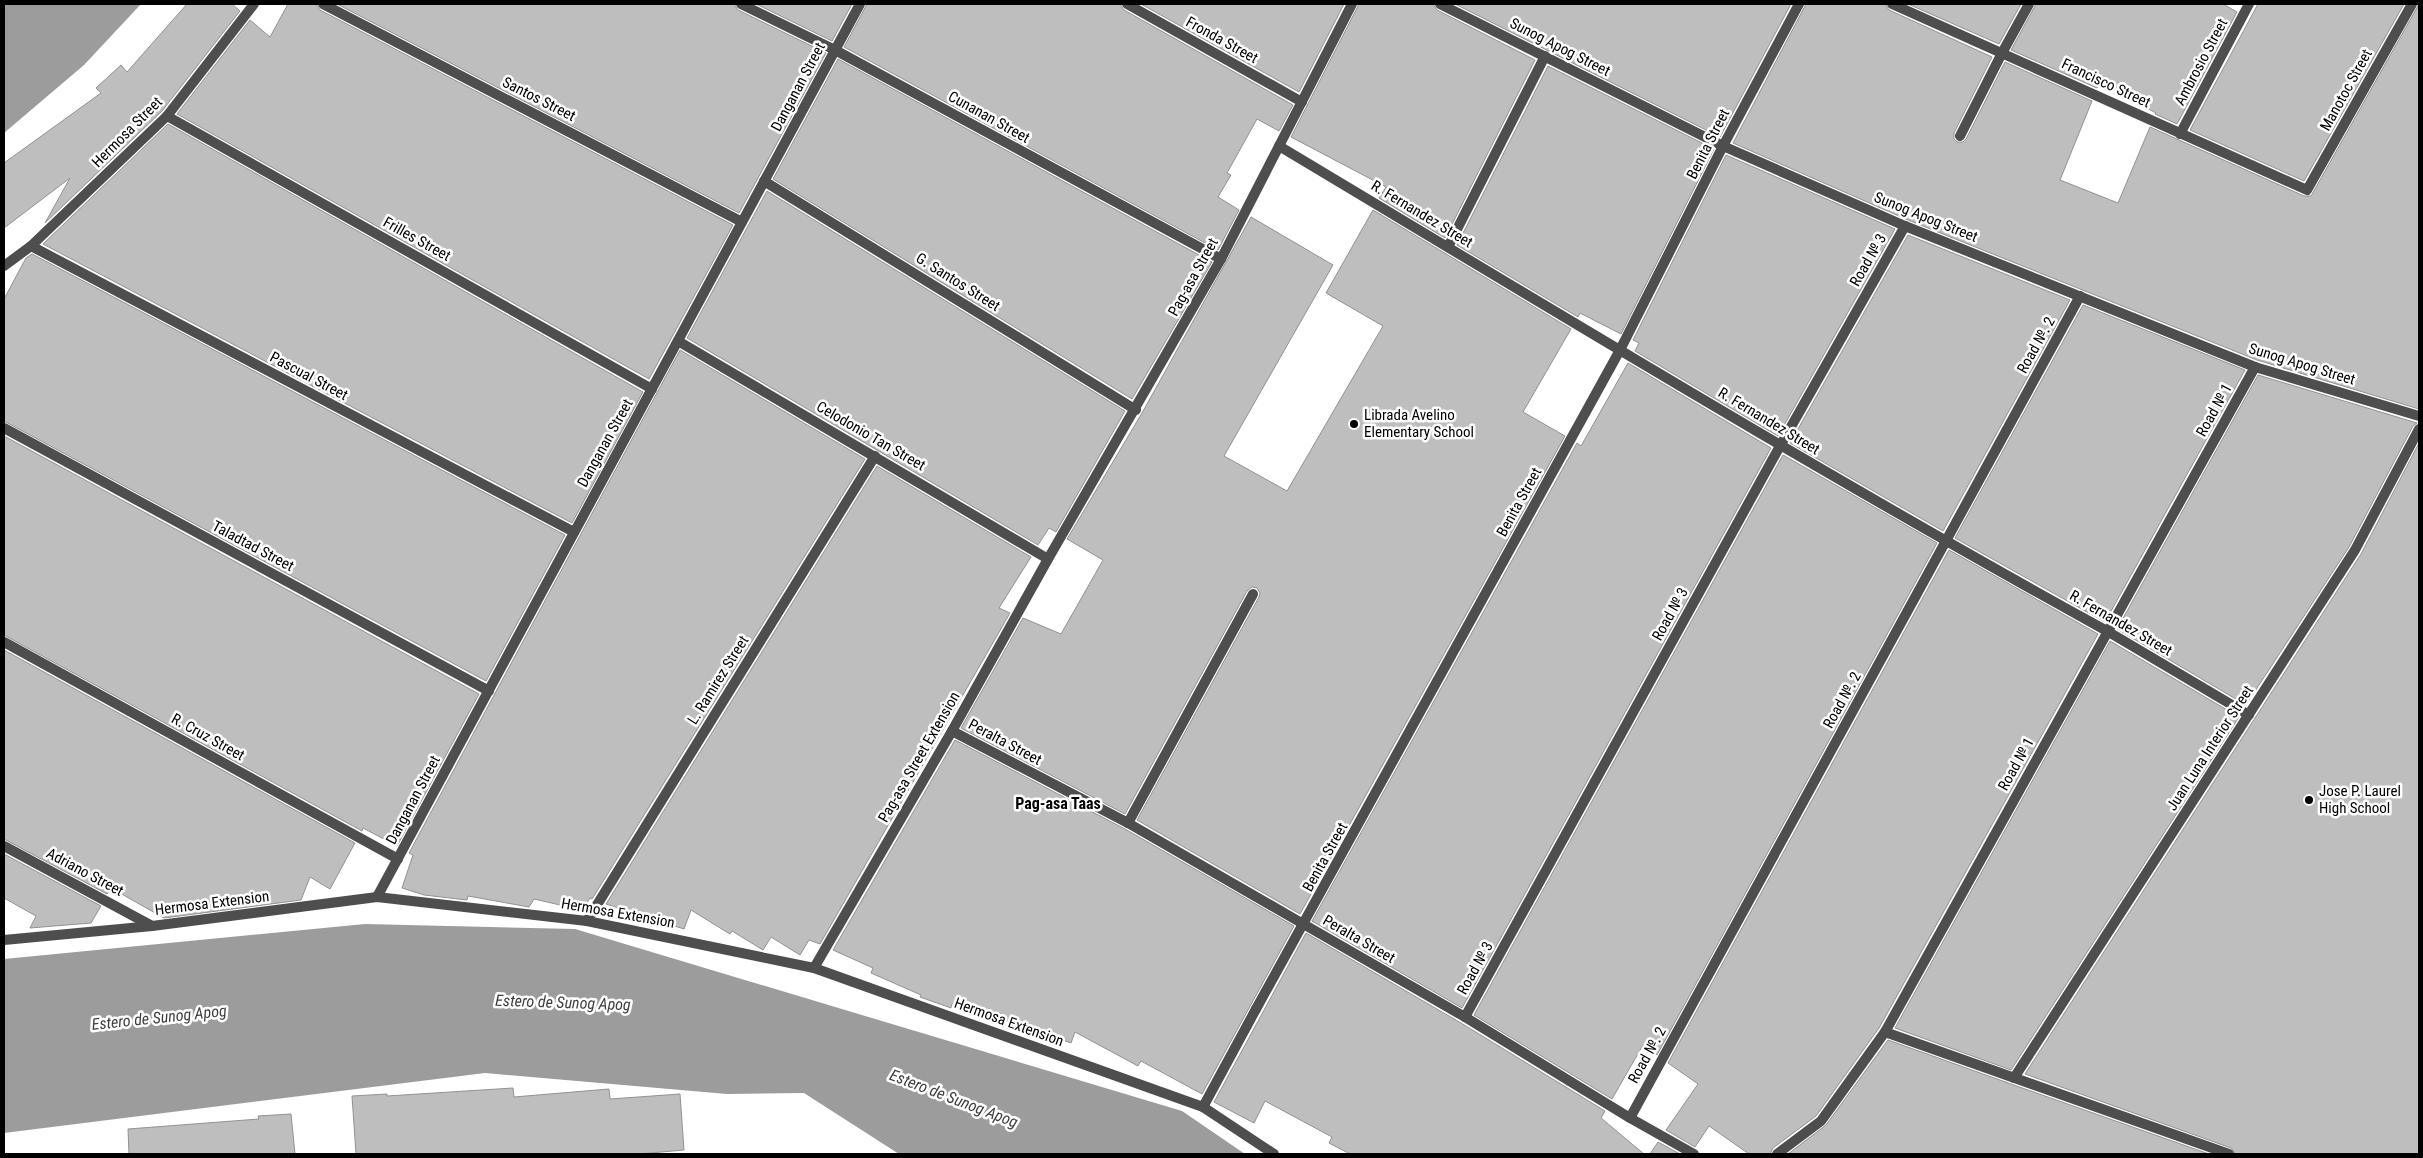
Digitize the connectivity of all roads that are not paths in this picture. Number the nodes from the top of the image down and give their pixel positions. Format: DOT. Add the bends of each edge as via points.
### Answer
graph roads {
  1 [pos="254,4"];
  2 [pos="323,4"];
  3 [pos="742,4"];
  4 [pos="860,4"];
  5 [pos="1127,4"];
  6 [pos="1352,4"];
  7 [pos="1440,4"];
  8 [pos="1799,4"];
  9 [pos="1892,4"];
  10 [pos="2029,4"];
  11 [pos="2249,4"];
  12 [pos="2412,4"];
  13 [pos="835,50"];
  14 [pos="2002,53"];
  15 [pos="1545,56"];
  16 [pos="1302,102"];
  17 [pos="167,116"];
  18 [pos="2180,134"];
  19 [pos="1960,136"];
  20 [pos="1279,146"];
  21 [pos="1723,146"];
  22 [pos="764,181"];
  23 [pos="2307,190"];
  24 [pos="742,222"];
  25 [pos="1905,226"];
  26 [pos="31,246"];
  27 [pos="1448,247"];
  28 [pos="1220,259"];
  29 [pos="4,266"];
  30 [pos="2080,296"];
  31 [pos="678,340"];
  32 [pos="1620,350"];
  33 [pos="2255,367"];
  34 [pos="652,389"];
  35 [pos="1136,410"];
  36 [pos="2419,416"];
  37 [pos="4,428"];
  38 [pos="2419,429"];
  39 [pos="1780,446"];
  40 [pos="875,456"];
  41 [pos="574,532"];
  42 [pos="1945,542"];
  43 [pos="1048,559"];
  44 [pos="1253,594"];
  45 [pos="2107,631"];
  46 [pos="4,642"];
  47 [pos="489,690"];
  48 [pos="2249,715"];
  49 [pos="952,731"];
  50 [pos="1128,823"];
  51 [pos="4,846"];
  52 [pos="398,859"];
  53 [pos="377,897"];
  54 [pos="587,920"];
  55 [pos="1305,925"];
  56 [pos="152,926"];
  57 [pos="4,940"];
  58 [pos="814,968"];
  59 [pos="1465,1018"];
  60 [pos="1884,1032"];
  61 [pos="2014,1078"];
  62 [pos="1203,1107"];
  63 [pos="1630,1118"];
  64 [pos="1274,1154"];
  65 [pos="1694,1154"];
  66 [pos="1777,1154"];
  67 [pos="2229,1154"];
  1 -- 17 [label="street, Hermosa Street"];
  2 -- 24 [label="street, Santos Street"];
  3 -- 13 [label="street, Cunanan Street"];
  4 -- 13 [label="street, Danganan Street"];
  5 -- 16 [label="street, Fronda Street"];
  6 -- 16 [label="street, Pag-asa Street"];
  7 -- 15 [label="street, Sunog Apog Street"];
  8 -- 21 [label="street, Benita Street"];
  9 -- 14 [label="street, Francisco Street"];
  10 -- 14 [label="street"];
  11 -- 18 [label="street, Ambrosio Street"];
  12 -- 23 [label="street, Manotoc Street"];
  13 -- 22 [label="street, Danganan Street"];
  13 -- 28 [label="street, Cunanan Street"];
  14 -- 18 [label="street, Francisco Street"];
  14 -- 19 [label="street"];
  15 -- 21 [label="street, Sunog Apog Street"];
  15 -- 27 [label="street"];
  16 -- 20 [label="street, Pag-asa Street"];
  17 -- 26 [label="street, Hermosa Street"];
  17 -- 34 [label="street, Frilles Street"];
  18 -- 23 [label="street, Francisco Street"];
  20 -- 27 [label="street, R. Fernandez Street"];
  20 -- 28 [label="street, Pag-asa Street"];
  21 -- 25 [label="street, Sunog Apog Street"];
  21 -- 32 [label="street, Benita Street"];
  22 -- 24 [label="street, Danganan Street"];
  22 -- 35 [label="street, G. Santos Street"];
  24 -- 31 [label="street, Danganan Street"];
  25 -- 30 [label="street, Sunog Apog Street"];
  25 -- 39 [label="street, Road № 3"];
  26 -- 29 [label="street, Hermosa Street"];
  26 -- 41 [label="street, Pascual Street"];
  27 -- 32 [label="street, R. Fernandez Street"];
  28 -- 35 [label="street, Pag-asa Street"];
  30 -- 33 [label="street, Sunog Apog Street"];
  30 -- 42 [label="street, Road №. 2"];
  31 -- 34 [label="street, Danganan Street"];
  31 -- 40 [label="street, Celodonio Tan Street"];
  32 -- 39 [label="street, R. Fernandez Street"];
  32 -- 55 [label="street, Benita Street"];
  33 -- 36 [label="street, Sunog Apog Street"];
  33 -- 45 [label="street, Road № 1"];
  34 -- 41 [label="street, Danganan Street"];
  35 -- 43 [label="street, Pag-asa Street"];
  37 -- 47 [label="street, Taladtad Street"];
  38 -- 48 [label="street, Juan Luna Interior Street" via="2355,550"];
  39 -- 42 [label="street, R. Fernandez Street"];
  39 -- 59 [label="street, Road № 3"];
  40 -- 43 [label="street, Celodonio Tan Street"];
  40 -- 54 [label="street, L. Ramirez Street"];
  41 -- 47 [label="street, Danganan Street"];
  42 -- 45 [label="street, R. Fernandez Street"];
  42 -- 63 [label="street, Road №. 2"];
  43 -- 49 [label="street, Pag-asa Street Extension"];
  44 -- 50 [label="street"];
  45 -- 48 [label="street, R. Fernandez Street"];
  45 -- 60 [label="street, Road № 1"];
  46 -- 52 [label="street, R. Cruz Street"];
  47 -- 52 [label="street, Danganan Street"];
  48 -- 61 [label="street, Juan Luna Interior Street"];
  49 -- 50 [label="street, Peralta Street"];
  49 -- 58 [label="street, Pag-asa Street Extension"];
  50 -- 55 [label="street, Peralta Street"];
  51 -- 56 [label="street, Adriano Street"];
  52 -- 53 [label="street, Danganan Street"];
  53 -- 54 [label="street, Hermosa Extension"];
  53 -- 56 [label="street, Hermosa Extension"];
  54 -- 58 [label="street, Hermosa Extension"];
  55 -- 59 [label="street, Peralta Street"];
  55 -- 62 [label="street, Benita Street"];
  56 -- 57 [label="street, Hermosa Extension"];
  58 -- 62 [label="street, Hermosa Extension"];
  59 -- 63 [label="street, Peralta Street"];
  60 -- 61 [label="street"];
  60 -- 66 [label="street, Road № 1" via="1821,1121"];
  61 -- 67 [label="street"];
  62 -- 64 [label="street, Hermosa Extension"];
  63 -- 65 [label="street, Peralta Street"];
}
